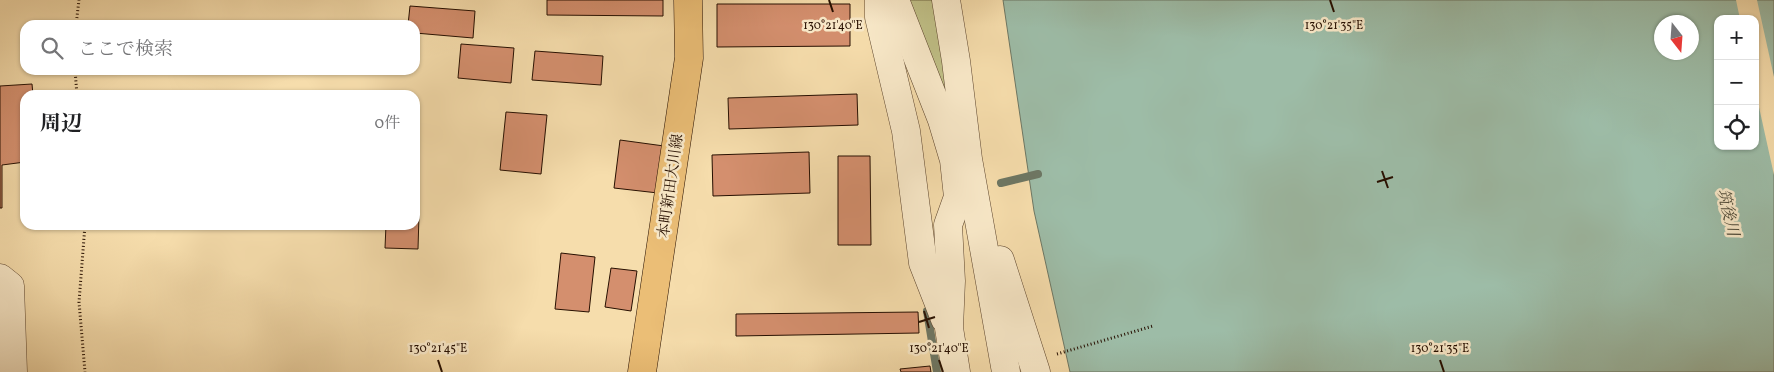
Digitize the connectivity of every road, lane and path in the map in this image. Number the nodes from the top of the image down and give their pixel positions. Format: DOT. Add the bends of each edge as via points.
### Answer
graph roads {
  1 [pos="79,0"];
  2 [pos="688,0"];
  3 [pos="879,0"];
  4 [pos="895,0"];
  5 [pos="946,0"];
  6 [pos="77,20"];
  7 [pos="75,75"];
  8 [pos="77,90"];
  9 [pos="961,159"];
  10 [pos="85,230"];
  11 [pos="986,257"];
  12 [pos="0,278"];
  13 [pos="1153,326"];
  14 [pos="949,328"];
  15 [pos="1045,363"];
  16 [pos="14,372"];
  17 [pos="85,372"];
  18 [pos="642,372"];
  19 [pos="956,372"];
  20 [pos="1006,372"];
  1 -- 6 [label="path"];
  2 -- 18 [label="main road, 本町新田大川線" via="689,58"];
  3 -- 14 [label="street" via="879,17 906,131 923,263"];
  4 -- 9 [label="street" via="942,120"];
  5 -- 9 [label="street"];
  7 -- 8 [label="path"];
  9 -- 11 [label="street"];
  9 -- 14 [label="street" via="958,197 948,225"];
  10 -- 17 [label="path" via="80,302"];
  11 -- 15 [label="street" via="1002,261"];
  11 -- 20 [label="street"];
  12 -- 16 [label="street" via="10,286"];
  13 -- 15 [label="path"];
  14 -- 19 [label="street"];
}
